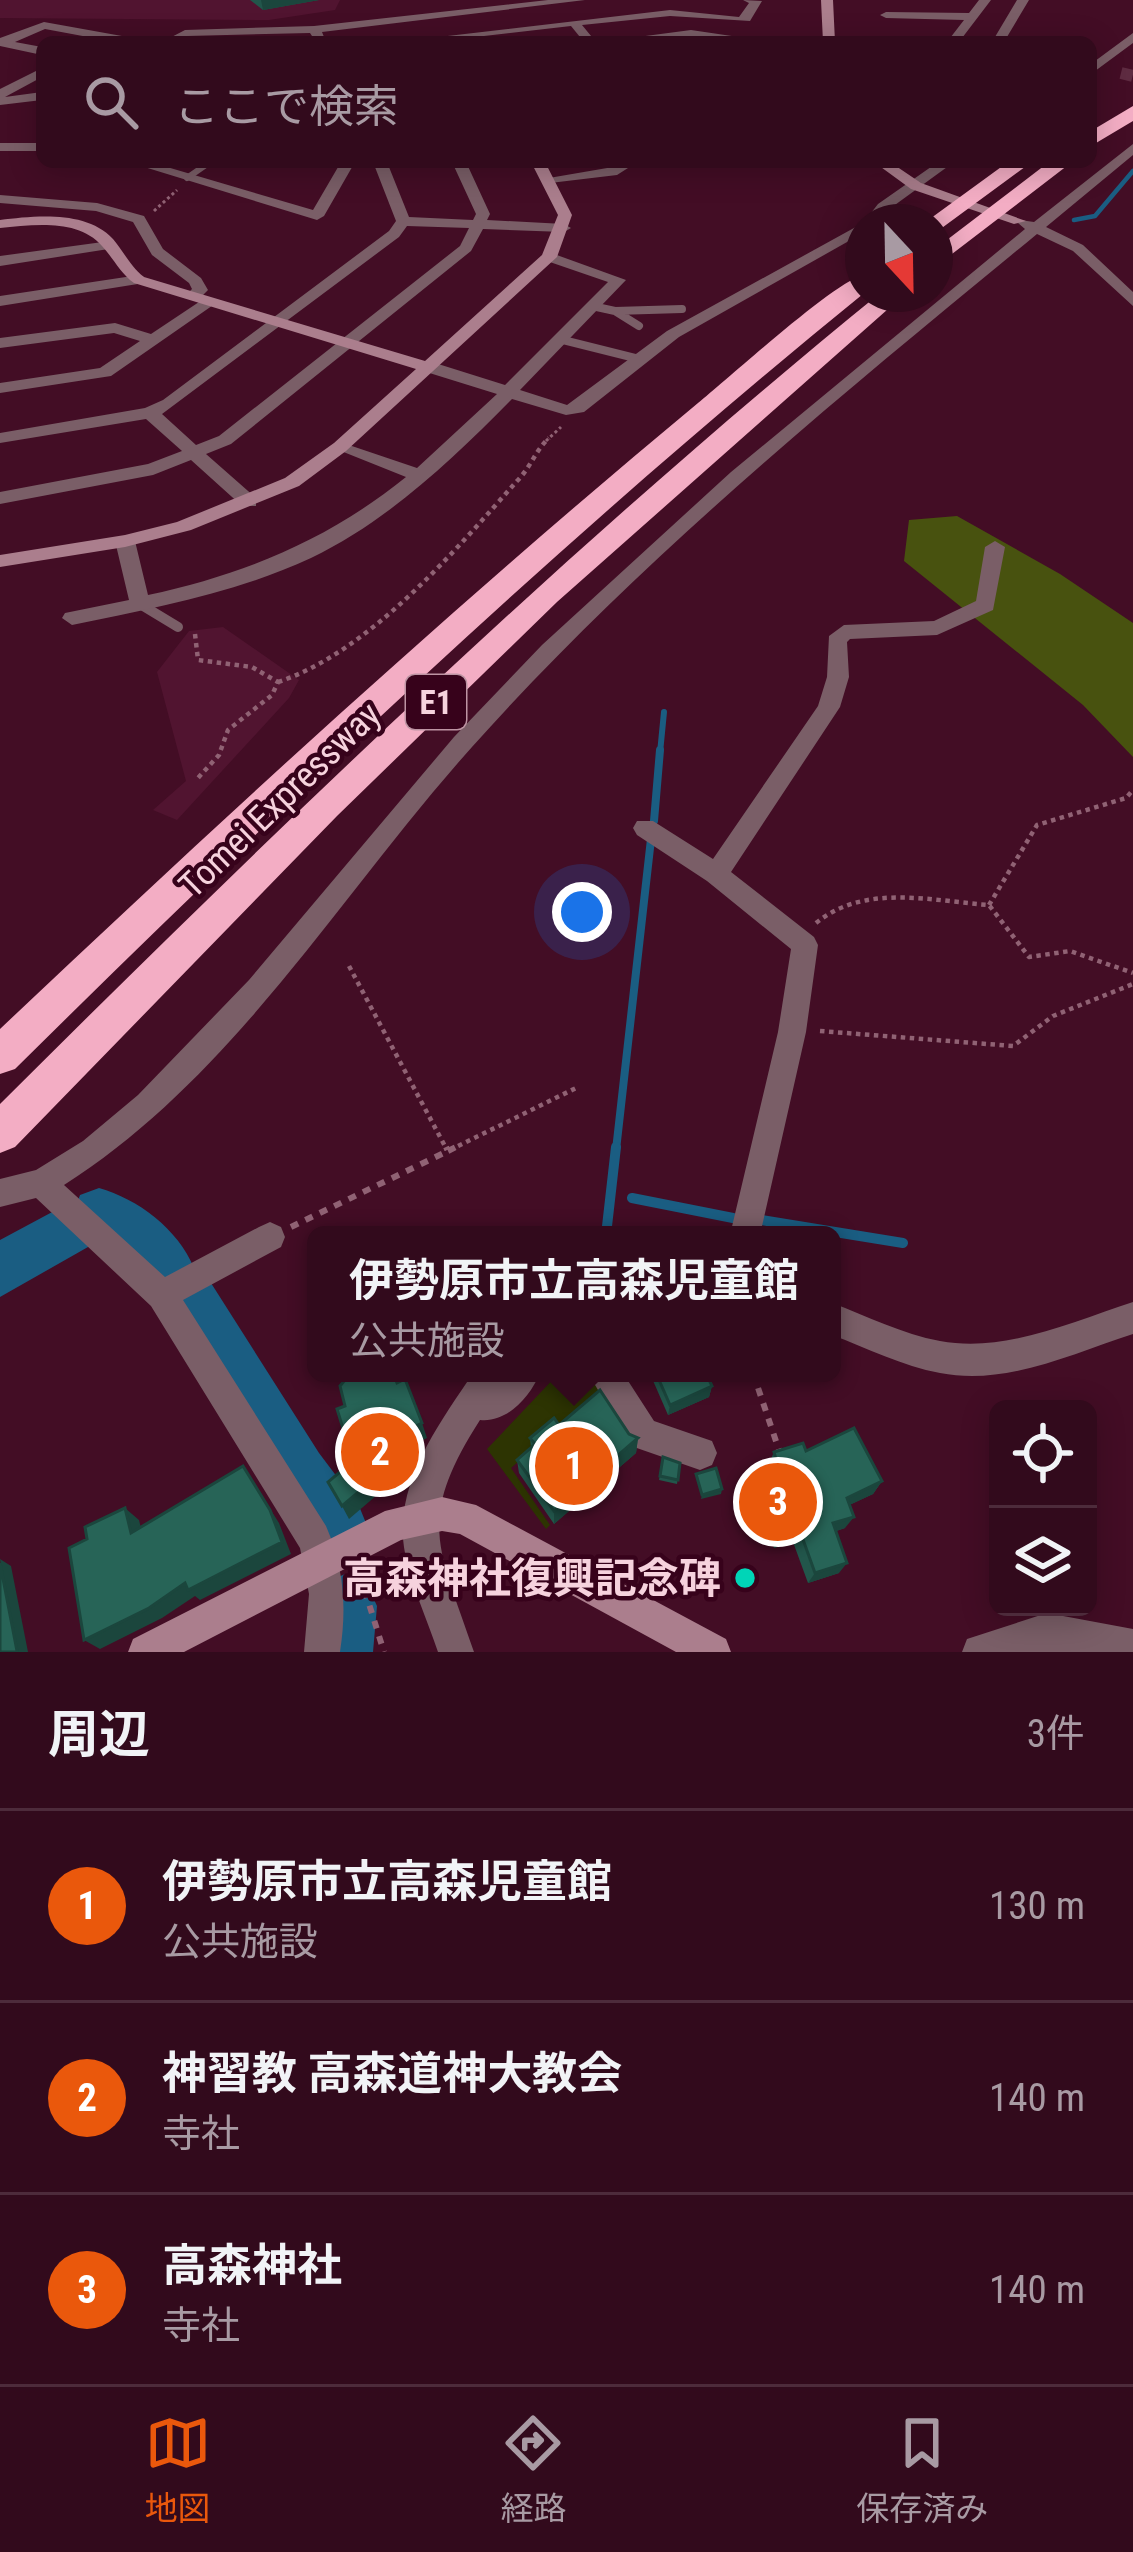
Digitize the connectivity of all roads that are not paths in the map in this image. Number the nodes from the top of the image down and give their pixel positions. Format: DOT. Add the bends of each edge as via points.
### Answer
graph roads {
  1 [pos="393,0"];
  2 [pos="579,0"];
  3 [pos="754,0"];
  4 [pos="827,0"];
  5 [pos="890,0"];
  6 [pos="985,0"];
  7 [pos="1023,0"];
  8 [pos="1046,0"];
  9 [pos="1085,0"];
  10 [pos="557,1"];
  11 [pos="886,15"];
  12 [pos="438,16"];
  13 [pos="973,16"];
  14 [pos="403,20"];
  15 [pos="574,22"];
  16 [pos="102,36"];
  17 [pos="179,36"];
  18 [pos="318,36"];
  19 [pos="452,36"];
  20 [pos="475,36"];
  21 [pos="585,36"];
  22 [pos="663,36"];
  23 [pos="716,36"];
  24 [pos="829,36"];
  25 [pos="890,36"];
  26 [pos="958,36"];
  27 [pos="1002,36"];
  28 [pos="1133,37"];
  29 [pos="1,42"];
  30 [pos="16,46"];
  31 [pos="36,50"];
  32 [pos="0,54"];
  33 [pos="1097,65"];
  34 [pos="1097,69"];
  35 [pos="1121,73"];
  36 [pos="36,76"];
  37 [pos="36,96"];
  38 [pos="0,98"];
  39 [pos="1126,104"];
  40 [pos="1097,112"];
  41 [pos="1097,134"];
  42 [pos="0,147"];
  43 [pos="36,147"];
  44 [pos="1133,148"];
  45 [pos="155,168"];
  46 [pos="202,168"];
  47 [pos="345,168"];
  48 [pos="382,168"];
  49 [pos="462,168"];
  50 [pos="542,168"];
  51 [pos="621,168"];
  52 [pos="890,168"];
  53 [pos="938,168"];
  54 [pos="1014,168"];
  55 [pos="1054,168"];
  56 [pos="188,178"];
  57 [pos="550,179"];
  58 [pos="914,185"];
  59 [pos="0,199"];
  60 [pos="888,204"];
  61 [pos="953,213"];
  62 [pos="403,221"];
  63 [pos="0,224"];
  64 [pos="1028,224"];
  65 [pos="481,225"];
  66 [pos="564,228"];
  67 [pos="845,237"];
  68 [pos="110,245"];
  69 [pos="953,246"];
  70 [pos="549,257"];
  71 [pos="0,261"];
  72 [pos="139,280"];
  73 [pos="845,297"];
  74 [pos="202,298"];
  75 [pos="0,301"];
  76 [pos="1133,301"];
  77 [pos="592,306"];
  78 [pos="682,309"];
  79 [pos="615,311"];
  80 [pos="872,312"];
  81 [pos="282,321"];
  82 [pos="638,326"];
  83 [pos="559,339"];
  84 [pos="154,340"];
  85 [pos="350,341"];
  86 [pos="0,343"];
  87 [pos="639,359"];
  88 [pos="429,367"];
  89 [pos="0,388"];
  90 [pos="507,391"];
  91 [pos="150,413"];
  92 [pos="0,438"];
  93 [pos="340,447"];
  94 [pos="195,455"];
  95 [pos="419,475"];
  96 [pos="0,498"];
  97 [pos="249,502"];
  98 [pos="125,541"];
  99 [pos="995,547"];
  100 [pos="0,561"];
  101 [pos="140,604"];
  102 [pos="72,618"];
  103 [pos="178,627"];
  104 [pos="645,828"];
  105 [pos="716,874"];
  106 [pos="0,1056"];
  107 [pos="0,1133"];
  108 [pos="13,1194"];
  109 [pos="747,1226"];
  110 [pos="270,1237"];
  111 [pos="162,1294"];
  112 [pos="1133,1318"];
  113 [pos="841,1322"];
  114 [pos="486,1382"];
  115 [pos="516,1382"];
  116 [pos="610,1382"];
  117 [pos="473,1403"];
  118 [pos="700,1454"];
  119 [pos="419,1519"];
  120 [pos="337,1553"];
  121 [pos="1133,1648"];
  122 [pos="146,1652"];
  123 [pos="322,1652"];
  124 [pos="456,1652"];
  125 [pos="713,1652"];
  126 [pos="980,1652"];
  1 -- 14 [label="street"];
  2 -- 10 [label="street"];
  3 -- 15 [label="street" via="739,20 670,13"];
  4 -- 24 [label="street"];
  5 -- 11 [label="street"];
  6 -- 13 [label="street"];
  7 -- 27 [label="street"];
  8 -- 9 [label="street"];
  10 -- 12 [label="street"];
  10 -- 15 [label="street"];
  11 -- 13 [label="street"];
  11 -- 25 [label="street"];
  12 -- 14 [label="street"];
  12 -- 19 [label="street"];
  13 -- 26 [label="street"];
  14 -- 18 [label="street"];
  15 -- 20 [label="street"];
  15 -- 21 [label="street"];
  16 -- 29 [label="street" via="44,25"];
  17 -- 18 [label="street"];
  22 -- 23 [label="street"];
  28 -- 33 [label="street"];
  29 -- 30 [label="street"];
  30 -- 31 [label="street"];
  30 -- 32 [label="street"];
  34 -- 35 [label="street"];
  36 -- 38 [label="street"];
  37 -- 38 [label="street"];
  39 -- 40 [label="highway"];
  39 -- 41 [label="highway"];
  42 -- 43 [label="street"];
  44 -- 64 [label="street"];
  45 -- 56 [label="street"];
  46 -- 56 [label="lane"];
  47 -- 56 [label="street" via="317,216"];
  48 -- 62 [label="street"];
  49 -- 65 [label="street"];
  50 -- 57 [label="street"];
  51 -- 57 [label="street"];
  52 -- 58 [label="street"];
  53 -- 58 [label="street"];
  54 -- 61 [label="highway"];
  55 -- 69 [label="highway"];
  57 -- 66 [label="street"];
  58 -- 60 [label="street"];
  58 -- 64 [label="street"];
  59 -- 74 [label="street" via="139,219 157,252 196,281"];
  62 -- 65 [label="street"];
  62 -- 81 [label="street"];
  63 -- 68 [label="street" via="58,222 92,230"];
  64 -- 76 [label="street" via="1078,248"];
  64 -- 108 [label="street" via="571,631 445,758 318,916 146,1108 88,1155"];
  65 -- 66 [label="street"];
  65 -- 85 [label="street" via="466,248"];
  66 -- 70 [label="street"];
  67 -- 87 [label="street"];
  68 -- 71 [label="street"];
  68 -- 72 [label="street"];
  70 -- 77 [label="street" via="616,276"];
  70 -- 88 [label="street"];
  72 -- 74 [label="street"];
  72 -- 75 [label="street"];
  73 -- 106 [label="highway, Tomei Expressway / E1" via="460,623"];
  74 -- 81 [label="street"];
  74 -- 84 [label="street"];
  77 -- 79 [label="lane"];
  77 -- 83 [label="street"];
  78 -- 79 [label="lane"];
  79 -- 82 [label="lane"];
  80 -- 107 [label="highway, Tomei Expressway / E1" via="680,473 487,652"];
  81 -- 85 [label="street"];
  81 -- 91 [label="street"];
  83 -- 87 [label="lane"];
  83 -- 90 [label="street"];
  84 -- 86 [label="street" via="115,328"];
  84 -- 89 [label="street" via="105,372"];
  85 -- 88 [label="street"];
  85 -- 94 [label="street" via="258,417"];
  87 -- 90 [label="street" via="578,409"];
  88 -- 90 [label="street"];
  88 -- 93 [label="street"];
  90 -- 95 [label="street"];
  91 -- 92 [label="street"];
  91 -- 94 [label="street"];
  93 -- 95 [label="street"];
  93 -- 97 [label="street"];
  94 -- 96 [label="street"];
  94 -- 97 [label="street"];
  95 -- 101 [label="street" via="314,546 258,571"];
  97 -- 98 [label="street"];
  98 -- 100 [label="street"];
  98 -- 101 [label="street"];
  99 -- 105 [label="street" via="986,605 937,628 844,632 836,640 829,707"];
  101 -- 102 [label="street"];
  101 -- 103 [label="lane"];
  104 -- 105 [label="street"];
  105 -- 109 [label="street" via="805,945"];
  108 -- 111 [label="street"];
  110 -- 111 [label="street"];
  111 -- 120 [label="street" via="314,1538"];
  112 -- 113 [label="street" via="1014,1356 964,1360"];
  114 -- 117 [label="street"];
  115 -- 117 [label="street" via="494,1406"];
  116 -- 118 [label="street" via="644,1434"];
  117 -- 119 [label="street" via="428,1481"];
  119 -- 120 [label="street"];
  119 -- 124 [label="street"];
  119 -- 125 [label="street" via="442,1514 484,1525"];
  120 -- 122 [label="street"];
  120 -- 123 [label="street"];
  121 -- 126 [label="street" via="1047,1631"];
}
